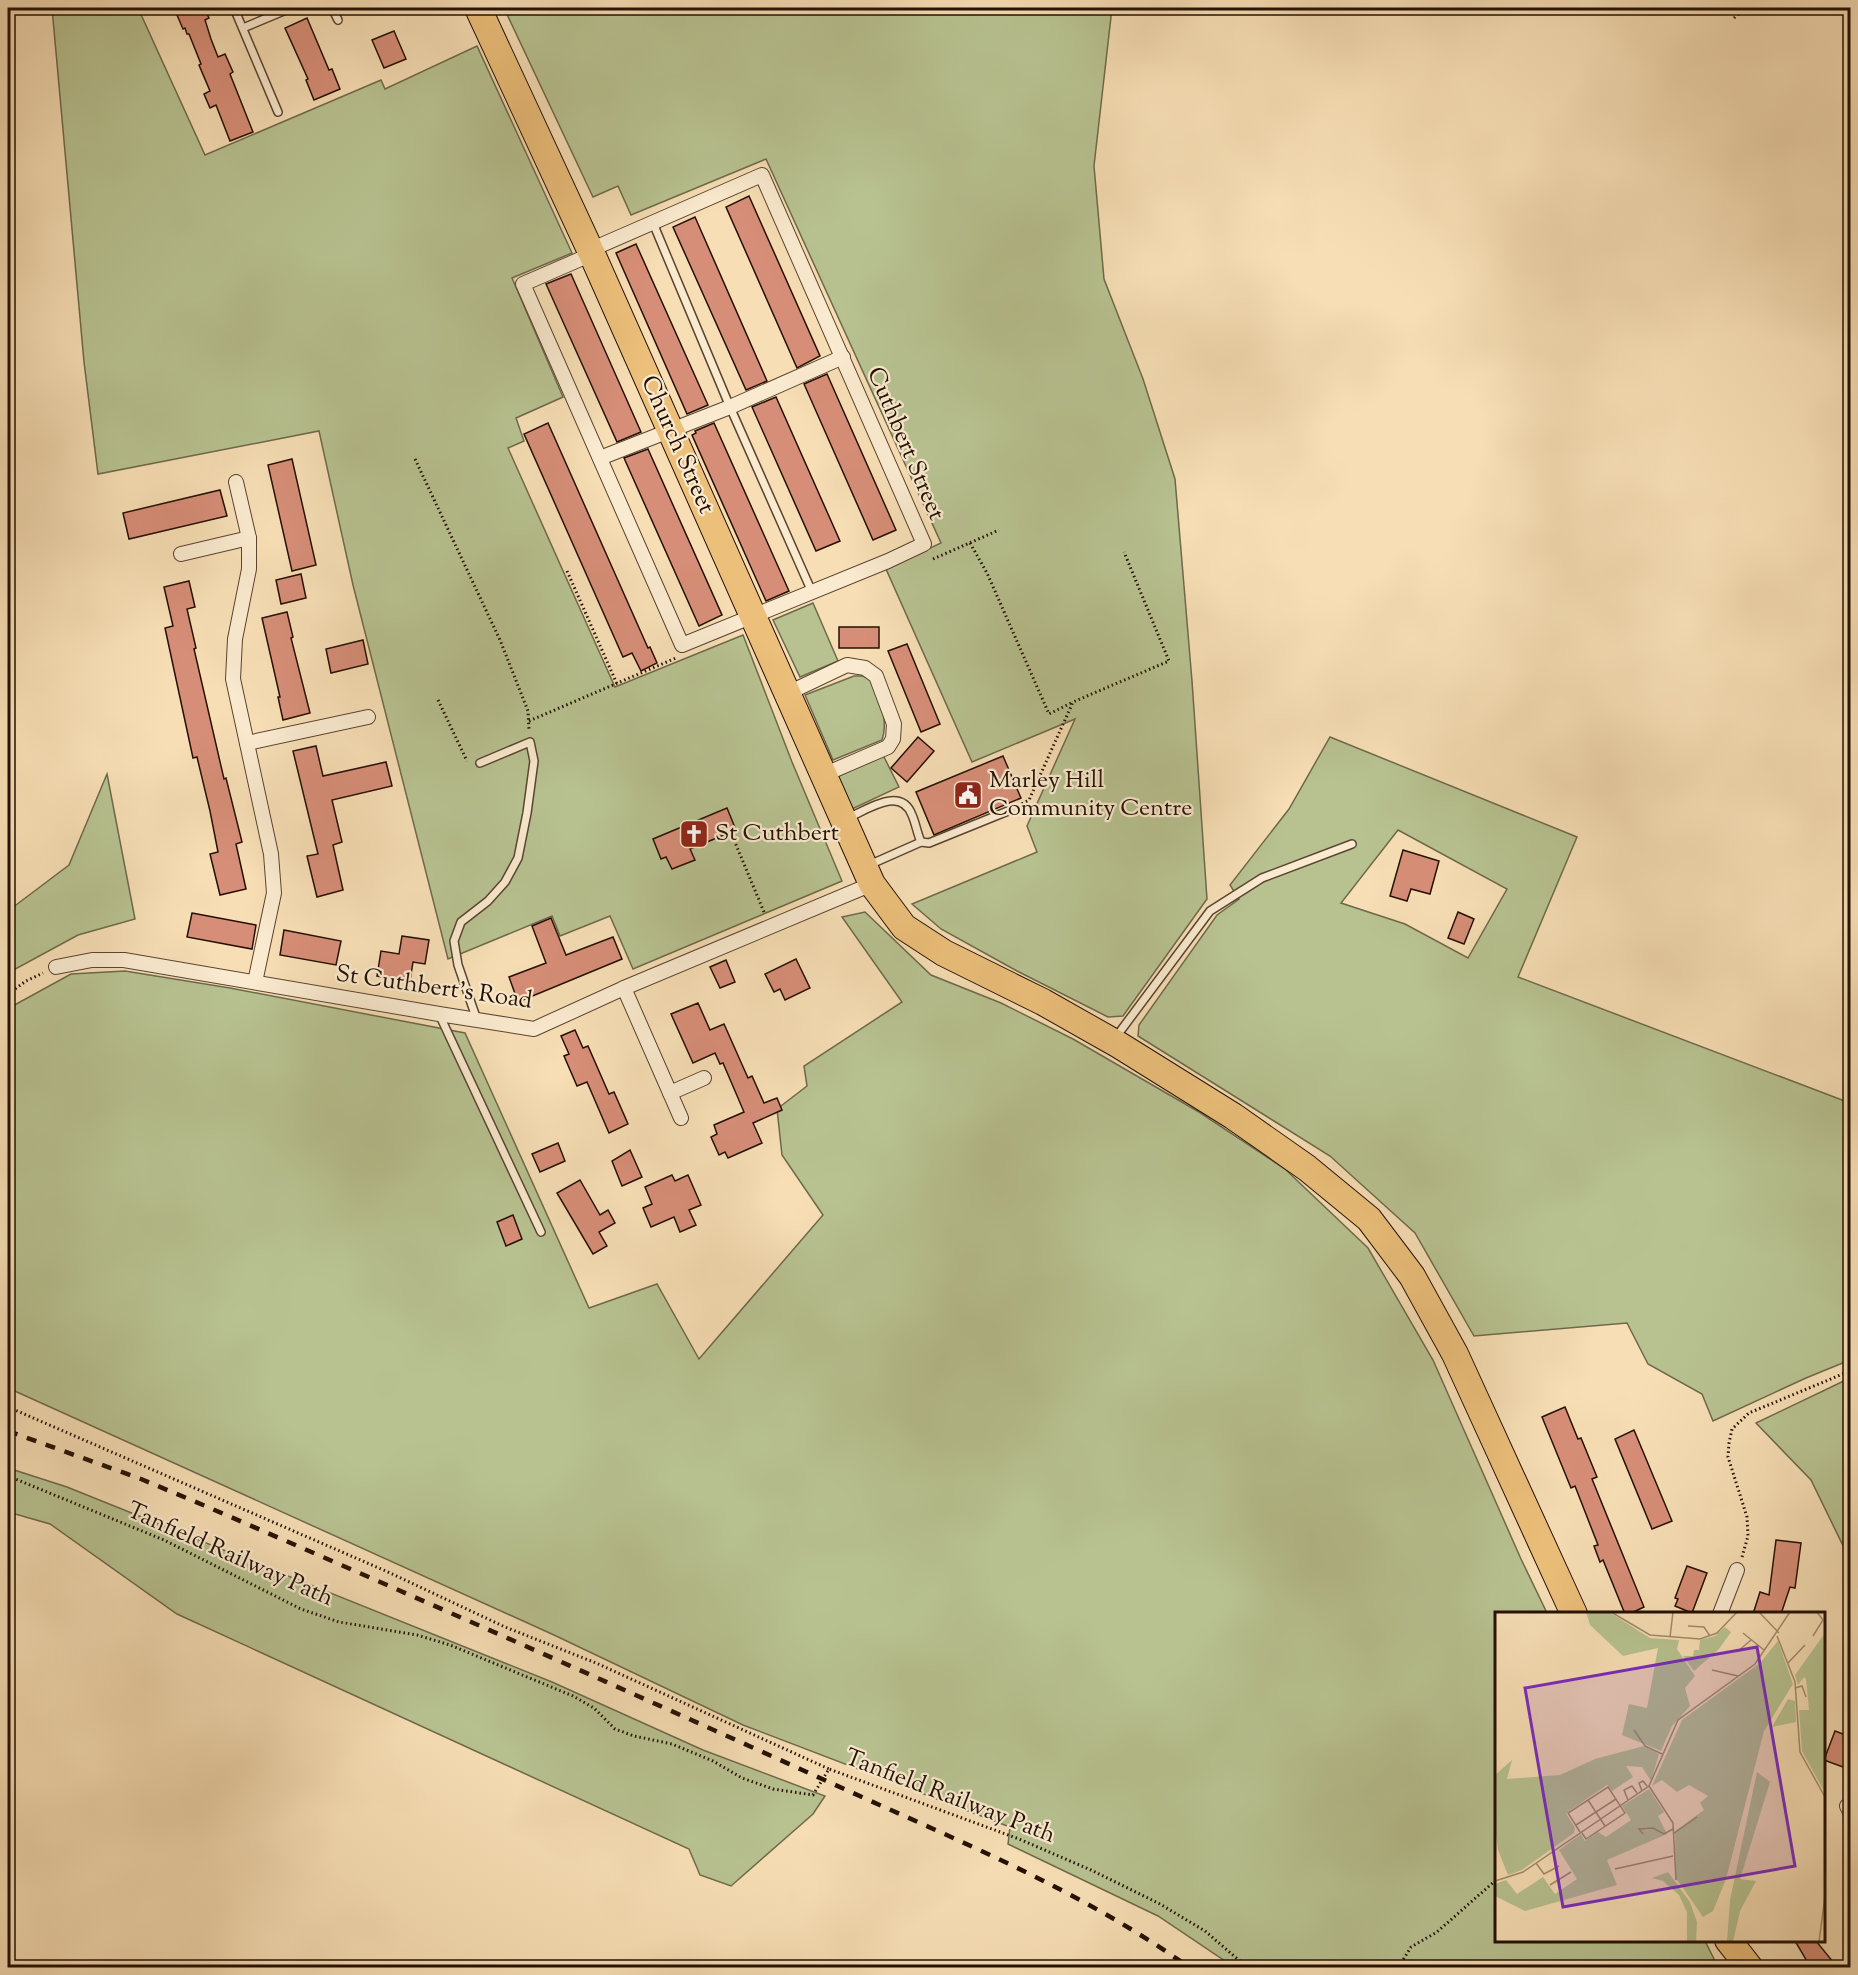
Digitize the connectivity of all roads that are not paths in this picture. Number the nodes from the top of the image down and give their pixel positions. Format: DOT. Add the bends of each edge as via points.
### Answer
graph roads {
  1 [pos="234,8"];
  2 [pos="291,8"];
  3 [pos="332,8"];
  4 [pos="478,8"];
  5 [pos="338,20"];
  6 [pos="243,28"];
  7 [pos="278,112"];
  8 [pos="653,223"];
  9 [pos="591,252"];
  10 [pos="843,357"];
  11 [pos="730,407"];
  12 [pos="670,431"];
  13 [pos="600,458"];
  14 [pos="236,482"];
  15 [pos="249,538"];
  16 [pos="181,554"];
  17 [pos="813,592"];
  18 [pos="753,617"];
  19 [pos="786,694"];
  20 [pos="368,717"];
  21 [pos="247,743"];
  22 [pos="480,763"];
  23 [pos="823,775"];
  24 [pos="1008,811"];
  25 [pos="843,820"];
  26 [pos="921,842"];
  27 [pos="1352,844"];
  28 [pos="868,875"];
  29 [pos="56,967"];
  30 [pos="255,982"];
  31 [pos="624,988"];
  32 [pos="439,1014"];
  33 [pos="477,1020"];
  34 [pos="1113,1041"];
  35 [pos="704,1078"];
  36 [pos="670,1093"];
  37 [pos="681,1118"];
  38 [pos="541,1232"];
  39 [pos="1737,1570"];
  40 [pos="1573,1612"];
  41 [pos="1721,1612"];
  42 [pos="1729,1942"];
  43 [pos="1750,1968"];
  1 -- 6 [label="lane"];
  2 -- 6 [label="lane"];
  3 -- 5 [label="lane"];
  4 -- 9 [label="highway, Church Street"];
  6 -- 7 [label="lane"];
  8 -- 9 [label="street, Cuthbert Street"];
  8 -- 10 [label="street, Cuthbert Street" via="762,175"];
  8 -- 11 [label="lane"];
  9 -- 12 [label="highway, Church Street"];
  9 -- 13 [label="street, Cuthbert Street" via="523,284"];
  10 -- 11 [label="street, Cuthbert Street"];
  10 -- 17 [label="street, Cuthbert Street" via="924,544"];
  11 -- 12 [label="street, Cuthbert Street"];
  11 -- 17 [label="lane"];
  12 -- 13 [label="street, Cuthbert Street"];
  12 -- 18 [label="highway, Church Street"];
  13 -- 18 [label="street, Cuthbert Street" via="682,645"];
  14 -- 15 [label="street"];
  15 -- 16 [label="street"];
  15 -- 21 [label="street" via="249,569 235,639 233,679"];
  17 -- 18 [label="street, Cuthbert Street"];
  18 -- 19 [label="highway, Church Street"];
  19 -- 23 [label="highway, Church Street"];
  19 -- 23 [label="street" via="847,665 865,668 876,676 894,724 894,739 888,747"];
  20 -- 21 [label="street"];
  21 -- 30 [label="street" via="271,854 274,892"];
  22 -- 33 [label="lane" via="530,742 534,761 518,858 505,882 488,901 460,922 454,941"];
  23 -- 25 [label="highway, Church Street"];
  24 -- 26 [label="lane" via="929,843"];
  25 -- 26 [label="lane" via="889,800 898,800 907,805"];
  25 -- 28 [label="highway, Church Street"];
  26 -- 28 [label="lane"];
  27 -- 34 [label="lane" via="1262,878 1210,911"];
  28 -- 31 [label="street, St Cuthbert's Road" via="770,927"];
  28 -- 34 [label="highway, Church Street" via="904,927"];
  29 -- 30 [label="street, St Cuthbert's Road" via="92,960 124,960"];
  30 -- 32 [label="street, St Cuthbert's Road"];
  31 -- 33 [label="street, St Cuthbert's Road" via="534,1029"];
  31 -- 36 [label="street"];
  32 -- 33 [label="street, St Cuthbert's Road"];
  32 -- 38 [label="lane"];
  34 -- 40 [label="highway, Church Street" via="1242,1122 1369,1219 1412,1276 1455,1354"];
  35 -- 36 [label="street"];
  36 -- 37 [label="street"];
  39 -- 41 [label="street"];
  42 -- 43 [label="highway"];
}
